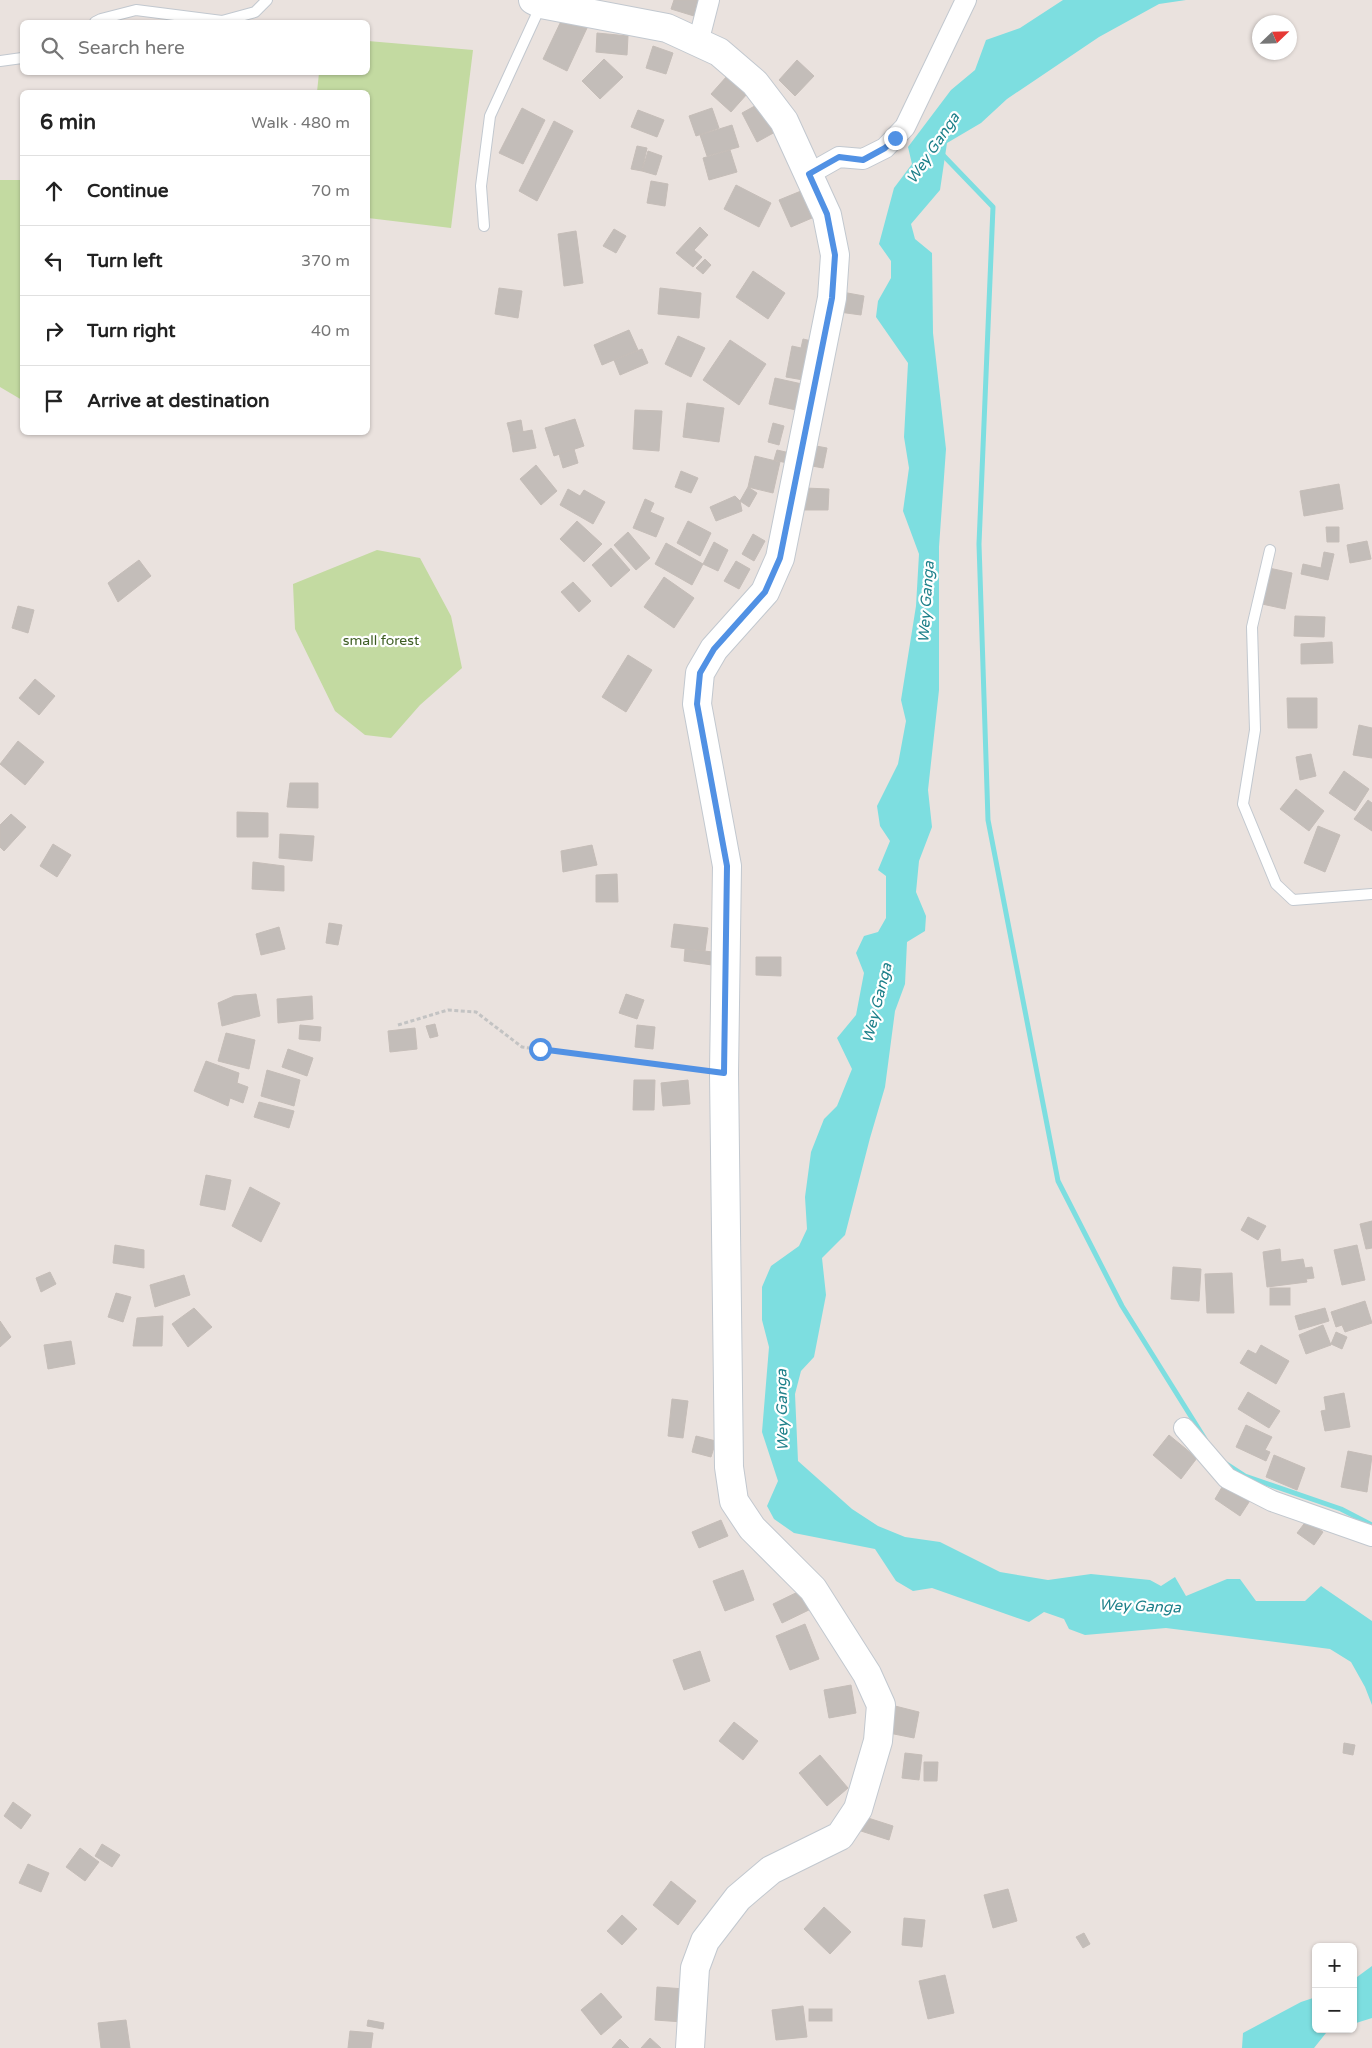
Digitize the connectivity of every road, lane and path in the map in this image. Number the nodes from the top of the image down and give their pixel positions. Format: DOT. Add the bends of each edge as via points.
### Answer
graph roads {
  1 [pos="266,0"];
  2 [pos="709,0"];
  3 [pos="966,0"];
  4 [pos="537,2"];
  5 [pos="98,20"];
  6 [pos="214,20"];
  7 [pos="226,20"];
  8 [pos="698,43"];
  9 [pos="20,58"];
  10 [pos="0,61"];
  11 [pos="809,174"];
  12 [pos="484,226"];
  13 [pos="1270,550"];
  14 [pos="1372,894"];
  15 [pos="398,1025"];
  16 [pos="724,1073"];
  17 [pos="1184,1428"];
  18 [pos="1372,1536"];
  19 [pos="690,2048"];
  1 -- 7 [label="lane" via="255,12"];
  2 -- 8 [label="street"];
  3 -- 11 [label="street" via="905,127 885,148 863,160 839,157"];
  4 -- 8 [label="street" via="667,28"];
  4 -- 12 [label="lane" via="490,116 481,186"];
  5 -- 6 [label="lane" via="136,10"];
  8 -- 11 [label="street" via="719,52 755,83 784,122"];
  9 -- 10 [label="lane"];
  11 -- 16 [label="street" via="827,214 835,255 832,298 780,558 765,592 714,649 700,673 697,704 727,866"];
  13 -- 14 [label="lane" via="1252,627 1255,730 1243,804 1276,884 1293,900"];
  15 -- 16 [label="path" via="448,1010 476,1012 522,1047"];
  16 -- 19 [label="street" via="729,1467 734,1501 752,1528 813,1589 867,1674 881,1705 878,1741 858,1809 840,1836 771,1870 738,1898 705,1941 695,1968"];
  17 -- 18 [label="street" via="1227,1478 1272,1501"];
}
